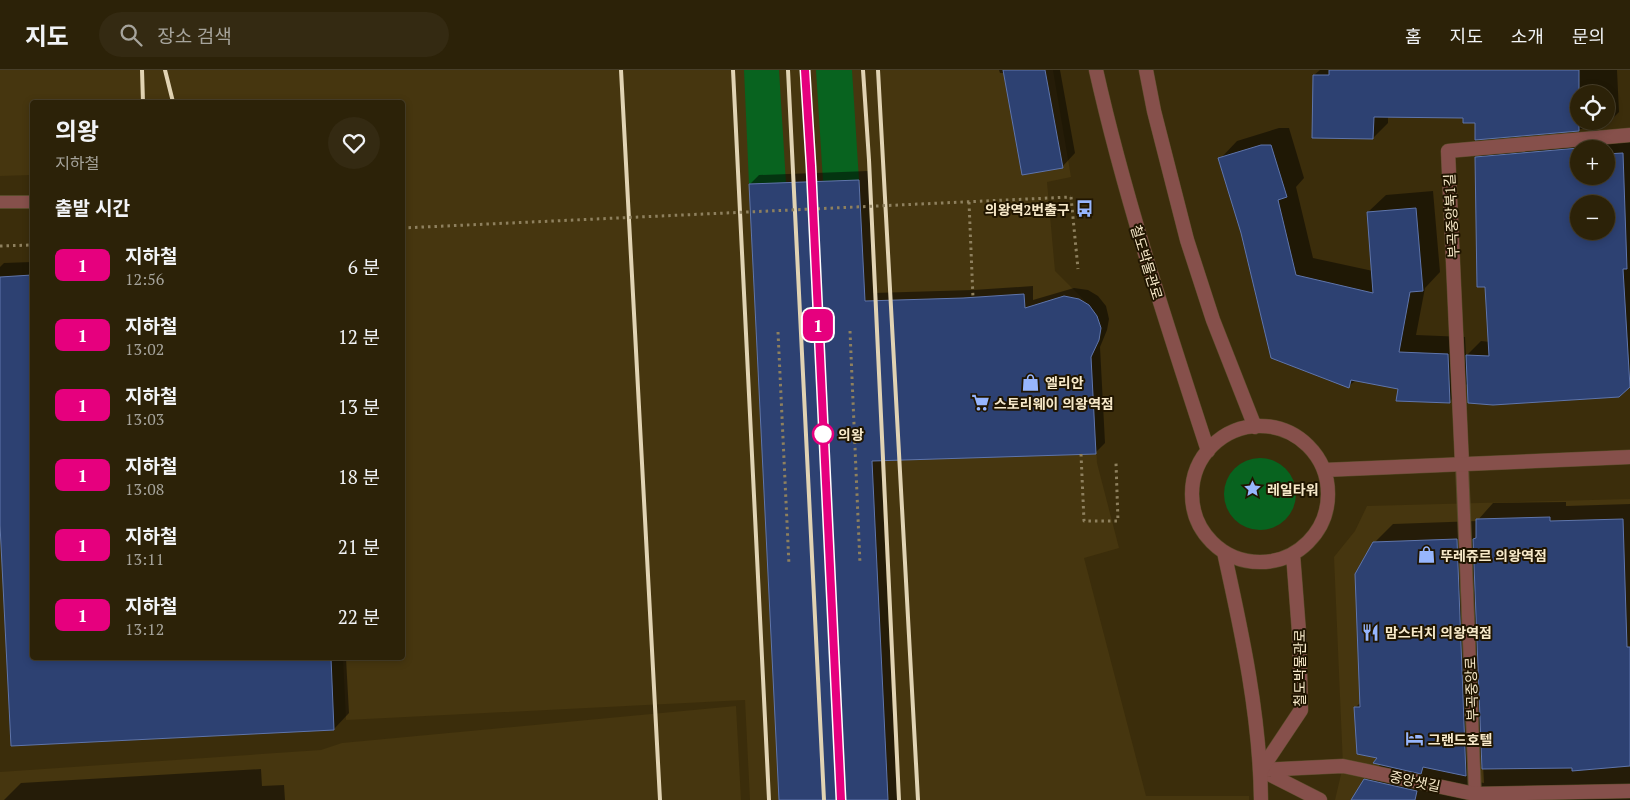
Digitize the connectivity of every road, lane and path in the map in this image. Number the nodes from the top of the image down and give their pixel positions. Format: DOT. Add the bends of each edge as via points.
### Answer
graph roads {
  1 [pos="1096,70"];
  2 [pos="1146,70"];
  3 [pos="1630,135"];
  4 [pos="0,202"];
  5 [pos="30,202"];
  6 [pos="969,202"];
  7 [pos="405,228"];
  8 [pos="30,245"];
  9 [pos="0,246"];
  10 [pos="1078,269"];
  11 [pos="974,298"];
  12 [pos="850,331"];
  13 [pos="778,332"];
  14 [pos="1255,426"];
  15 [pos="1208,451"];
  16 [pos="1081,454"];
  17 [pos="1630,457"];
  18 [pos="1116,463"];
  19 [pos="1462,464"];
  20 [pos="1324,470"];
  21 [pos="1224,552"];
  22 [pos="1293,554"];
  23 [pos="860,564"];
  24 [pos="788,565"];
  25 [pos="1261,770"];
  26 [pos="1630,791"];
  27 [pos="1475,794"];
  28 [pos="1261,800"];
  29 [pos="1320,800"];
  1 -- 15 [label="street, 철도박물관로" via="1146,261"];
  2 -- 14 [label="street" via="1187,240 1213,320"];
  3 -- 19 [label="street, 부곡중앙북1길" via="1448,151"];
  4 -- 5 [label="lane"];
  6 -- 7 [label="path, bridge"];
  6 -- 10 [label="path, bridge" via="1072,197"];
  6 -- 11 [label="path"];
  8 -- 9 [label="path"];
  12 -- 23 [label="path"];
  13 -- 24 [label="path"];
  14 -- 15 [label="street" via="1236,431"];
  14 -- 20 [label="street" via="1289,433 1304,442"];
  15 -- 21 [label="street" via="1192,486 1193,505 1198,523 1209,540"];
  16 -- 18 [label="path" via="1084,520 1118,520"];
  17 -- 19 [label="street"];
  19 -- 20 [label="street"];
  19 -- 27 [label="lane, 부곡중앙로"];
  20 -- 22 [label="street" via="1328,493 1324,517 1312,539"];
  21 -- 22 [label="street" via="1246,561 1270,561"];
  21 -- 25 [label="street" via="1244,639"];
  22 -- 25 [label="street, 철도박물관로" via="1301,710"];
  25 -- 27 [label="street, 중앙샛길" via="1343,766"];
  25 -- 28 [label="street"];
  25 -- 29 [label="street"];
  26 -- 27 [label="street, 중앙샛길"];
}
